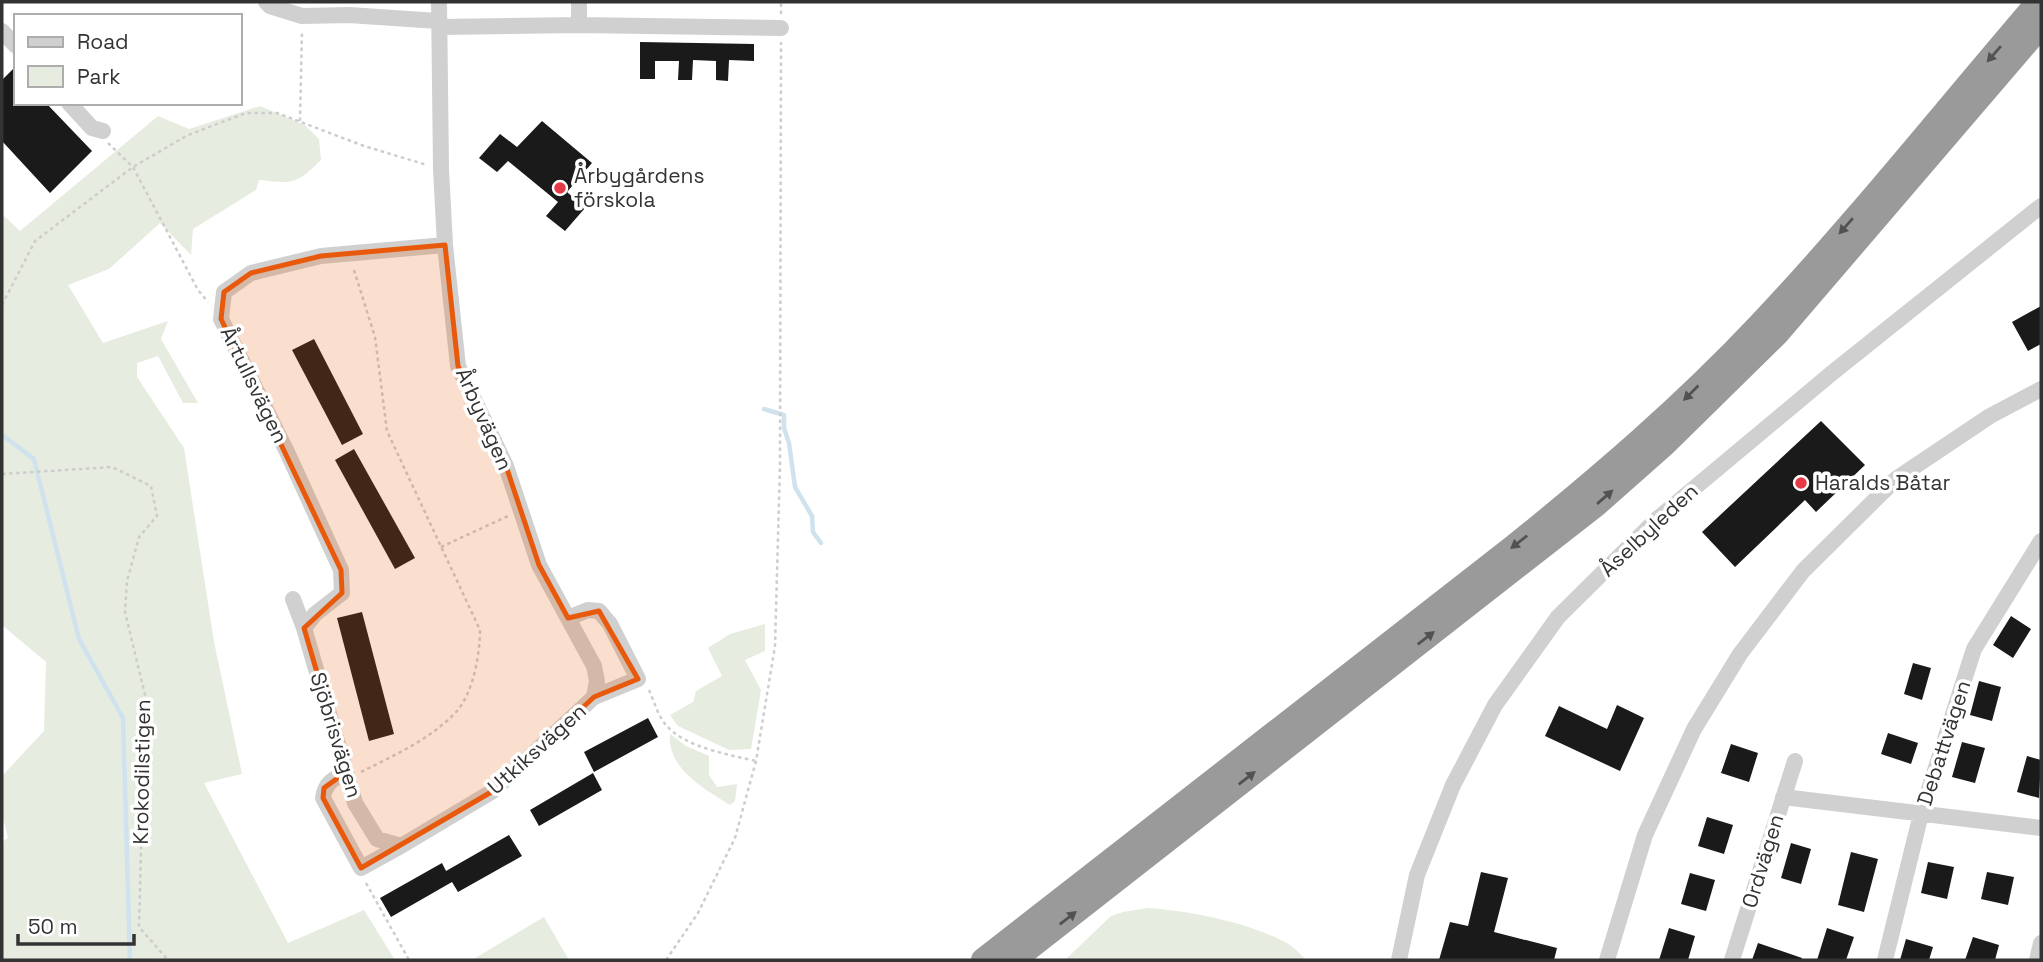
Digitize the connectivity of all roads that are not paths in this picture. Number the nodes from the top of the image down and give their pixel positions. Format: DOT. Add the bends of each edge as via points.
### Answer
graph roads {
  1 [pos="266,2"];
  2 [pos="439,2"];
  3 [pos="579,2"];
  4 [pos="2038,2"];
  5 [pos="349,8"];
  6 [pos="438,24"];
  7 [pos="579,25"];
  8 [pos="2041,26"];
  9 [pos="781,28"];
  10 [pos="2,31"];
  11 [pos="14,44"];
  12 [pos="71,105"];
  13 [pos="98,129"];
  14 [pos="2041,206"];
  15 [pos="445,245"];
  16 [pos="2041,389"];
  17 [pos="2041,541"];
  18 [pos="293,599"];
  19 [pos="568,618"];
  20 [pos="304,628"];
  21 [pos="594,666"];
  22 [pos="594,697"];
  23 [pos="1795,761"];
  24 [pos="347,775"];
  25 [pos="1783,797"];
  26 [pos="1922,814"];
  27 [pos="2041,828"];
  28 [pos="401,846"];
  29 [pos="2041,943"];
  30 [pos="983,960"];
  31 [pos="1014,960"];
  32 [pos="1399,960"];
  33 [pos="1607,960"];
  34 [pos="1732,960"];
  35 [pos="1885,960"];
  36 [pos="2037,960"];
  1 -- 5 [label="street" via="302,16"];
  2 -- 6 [label="street, Årbyvägen"];
  3 -- 7 [label="street"];
  4 -- 30 [label="highway, one-way" via="1761,324 1655,429 1587,488"];
  5 -- 6 [label="street"];
  6 -- 7 [label="street"];
  6 -- 15 [label="street, Årbyvägen"];
  7 -- 9 [label="street"];
  31 -- 8 [label="highway, one-way" via="1541,548 1665,444 1777,334"];
  10 -- 11 [label="street"];
  12 -- 13 [label="street"];
  14 -- 32 [label="street, Åselbyleden" via="1656,520 1558,617 1495,705 1453,785 1418,875"];
  15 -- 19 [label="street, Årbyvägen" via="458,366 506,466 539,565"];
  15 -- 20 [label="street, Årtullsvägen" via="321,256 251,273 224,292 221,318 341,570 342,593"];
  16 -- 33 [label="street" via="1990,416 1896,479 1803,571 1740,654 1694,729 1645,835"];
  17 -- 26 [label="street, Debattvägen" via="1975,649"];
  18 -- 20 [label="street, Sjöbrisvägen"];
  19 -- 21 [label="street, Årbyvägen"];
  19 -- 22 [label="street" via="599,611 638,679"];
  20 -- 24 [label="street, Sjöbrisvägen"];
  21 -- 22 [label="street, Utkiksvägen"];
  22 -- 28 [label="street, Utkiksvägen" via="493,791"];
  23 -- 25 [label="street, Ordvägen"];
  24 -- 28 [label="street, Sjöbrisvägen" via="355,803 377,839"];
  24 -- 28 [label="street, Utkiksvägen" via="332,779 324,788 323,799 361,868"];
  25 -- 26 [label="street"];
  25 -- 34 [label="street, Ordvägen"];
  26 -- 27 [label="street"];
  26 -- 35 [label="street, Debattvägen"];
  29 -- 36 [label="street"];
}
